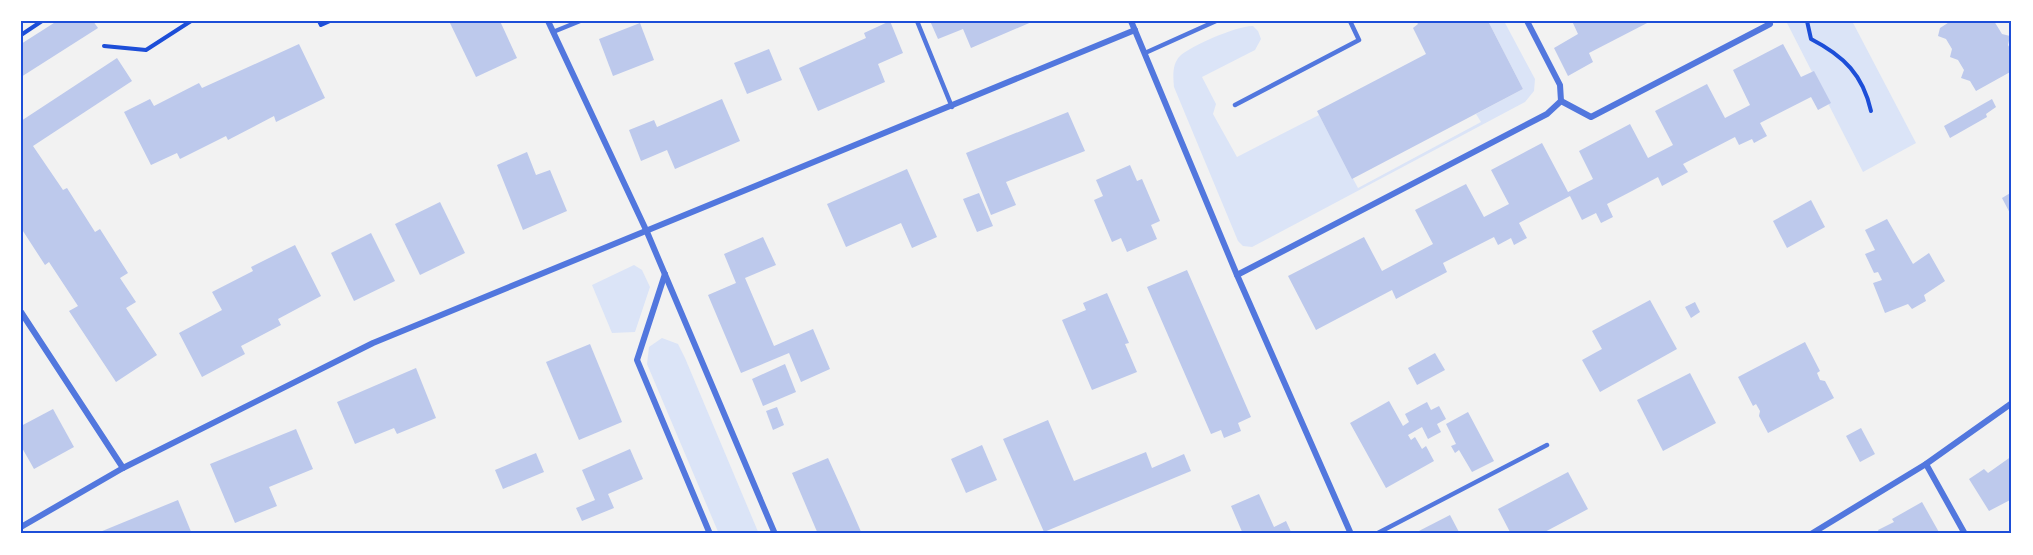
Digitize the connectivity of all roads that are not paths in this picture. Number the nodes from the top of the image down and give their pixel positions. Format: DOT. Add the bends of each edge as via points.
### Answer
graph roads {
  1 [pos="548,21"];
  2 [pos="580,21"];
  3 [pos="916,21"];
  4 [pos="1131,21"];
  5 [pos="1216,21"];
  6 [pos="1350,21"];
  7 [pos="1527,21"];
  8 [pos="1770,24"];
  9 [pos="1135,30"];
  10 [pos="553,32"];
  11 [pos="1145,53"];
  12 [pos="1562,101"];
  13 [pos="1234,105"];
  14 [pos="952,107"];
  15 [pos="647,232"];
  16 [pos="665,273"];
  17 [pos="1237,275"];
  18 [pos="21,312"];
  19 [pos="2012,403"];
  20 [pos="1547,445"];
  21 [pos="1926,464"];
  22 [pos="123,468"];
  23 [pos="21,527"];
  24 [pos="710,534"];
  25 [pos="775,534"];
  26 [pos="1351,534"];
  27 [pos="1376,534"];
  28 [pos="1811,534"];
  29 [pos="1965,534"];
  1 -- 10 [label="street"];
  2 -- 10 [label="lane"];
  3 -- 14 [label="lane"];
  4 -- 9 [label="street"];
  5 -- 11 [label="lane"];
  6 -- 13 [label="lane" via="1359,40"];
  7 -- 12 [label="street" via="1560,85"];
  8 -- 12 [label="street" via="1590,117"];
  9 -- 11 [label="street"];
  9 -- 14 [label="street"];
  10 -- 15 [label="street"];
  11 -- 17 [label="street"];
  12 -- 17 [label="street" via="1547,114"];
  14 -- 15 [label="street"];
  15 -- 16 [label="street"];
  15 -- 22 [label="street" via="373,343"];
  16 -- 24 [label="street" via="637,360"];
  16 -- 25 [label="street"];
  17 -- 26 [label="street"];
  18 -- 22 [label="street"];
  19 -- 21 [label="street"];
  20 -- 27 [label="lane"];
  21 -- 28 [label="street"];
  21 -- 29 [label="street"];
  22 -- 23 [label="street"];
}
